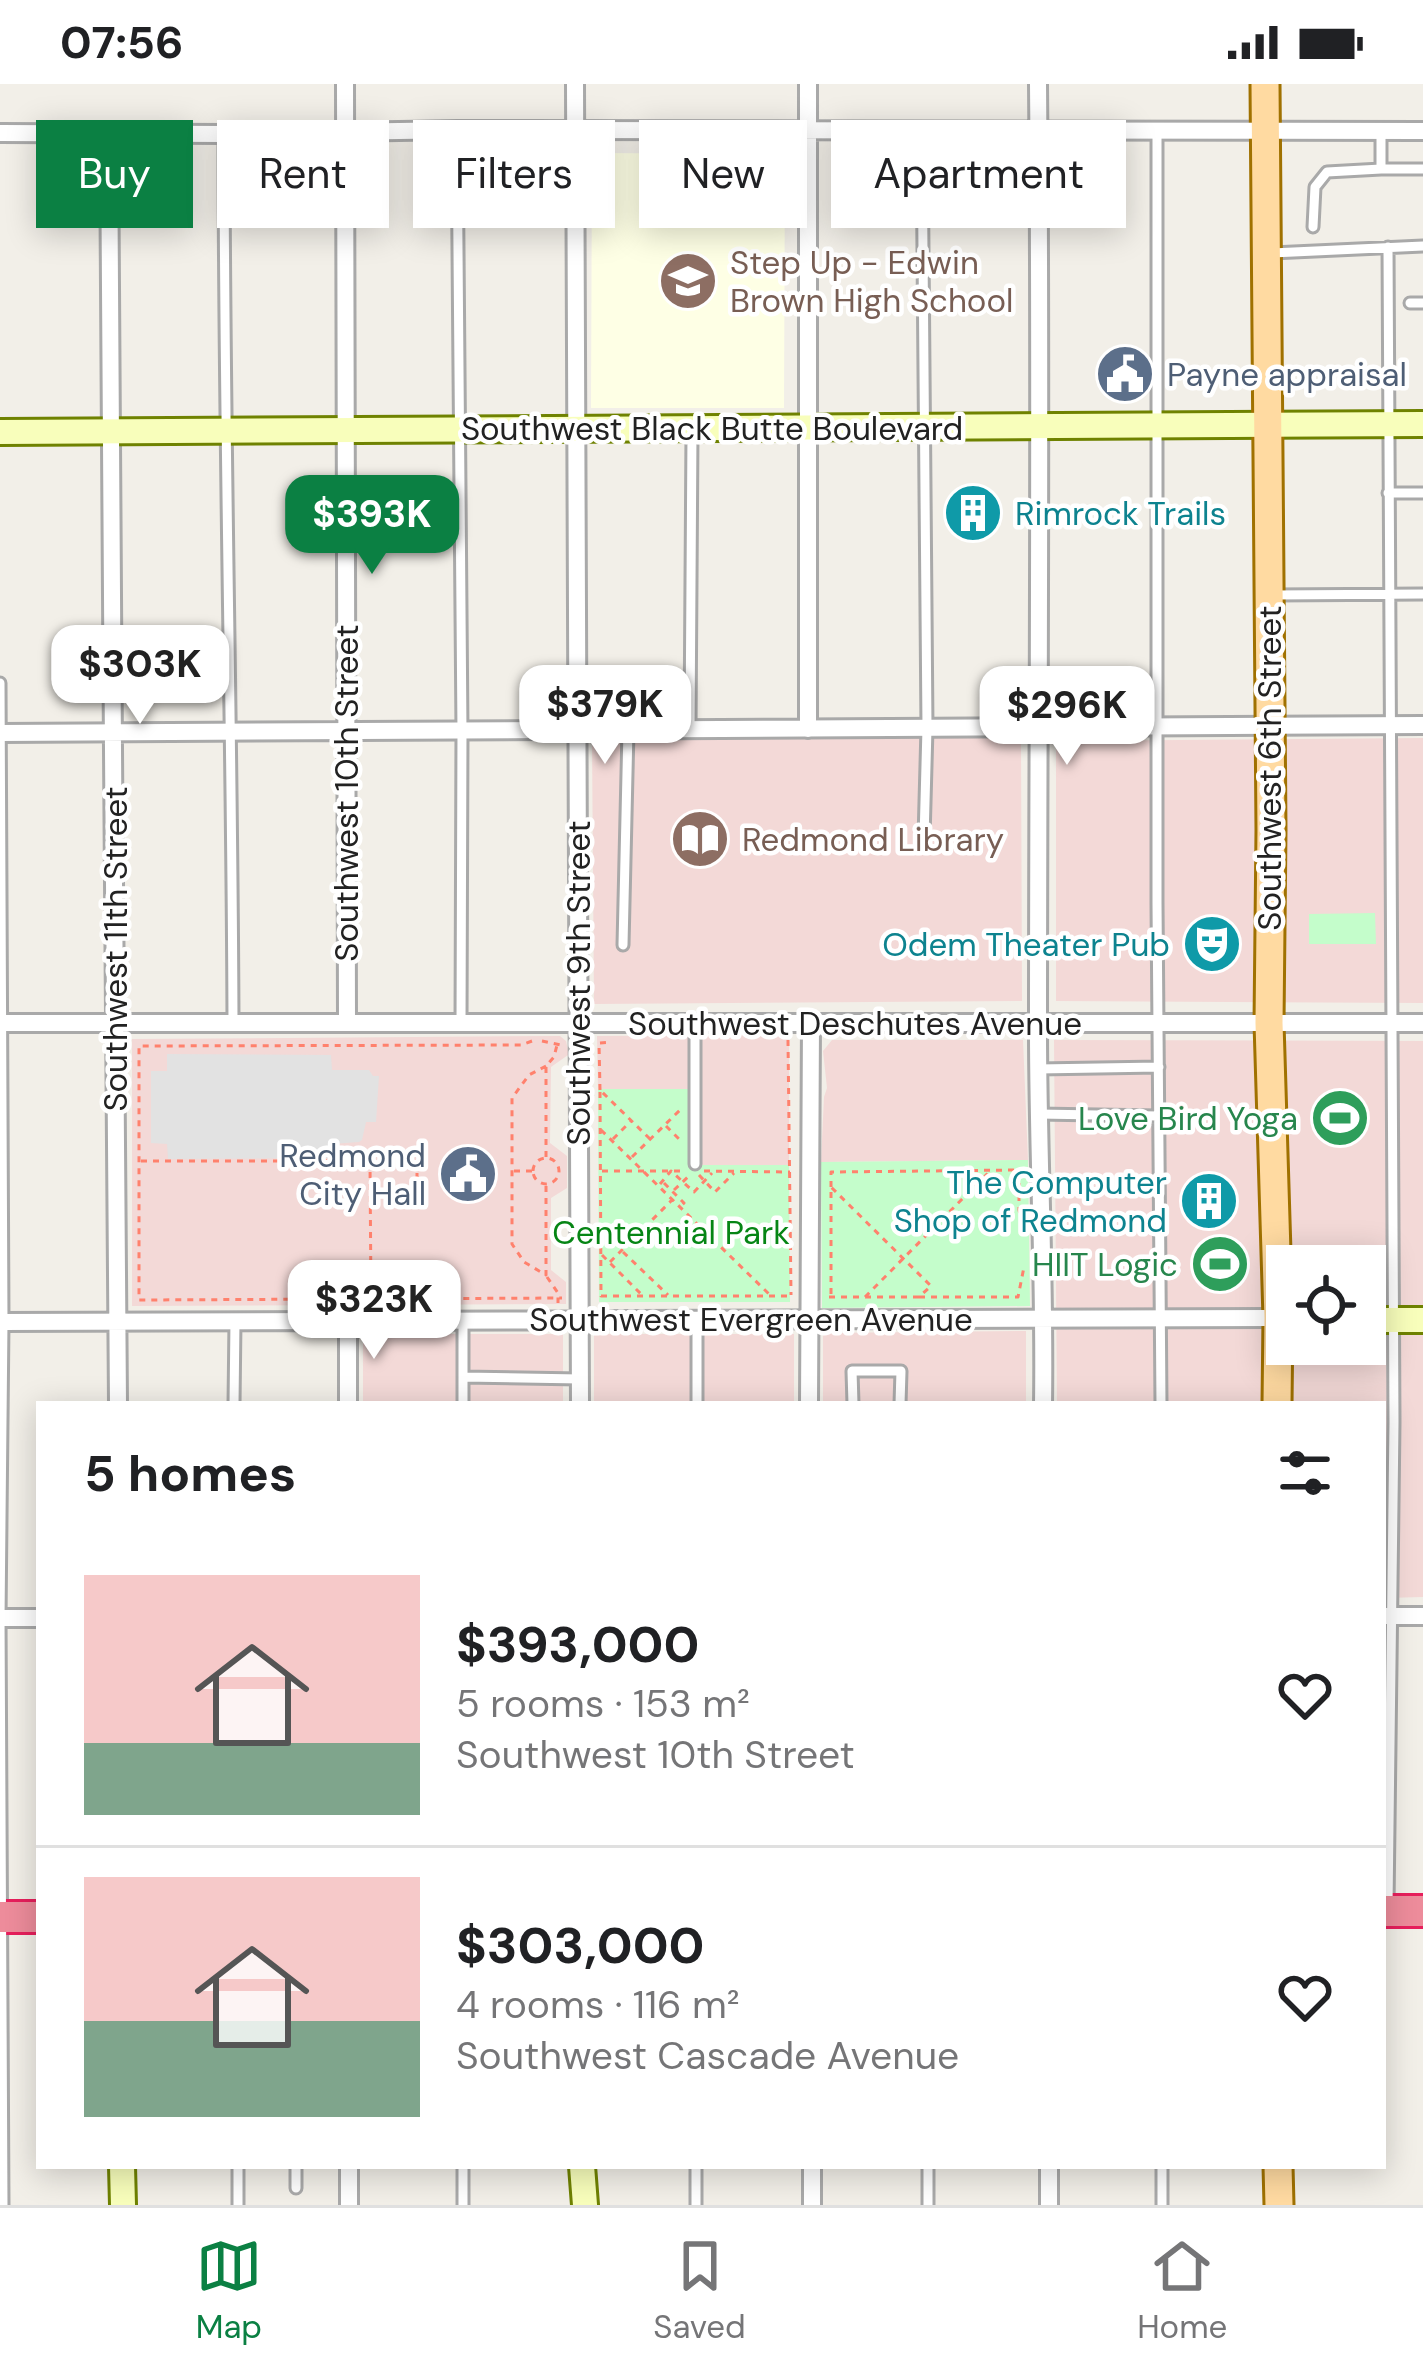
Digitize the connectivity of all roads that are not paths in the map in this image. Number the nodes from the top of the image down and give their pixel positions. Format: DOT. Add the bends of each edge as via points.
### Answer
graph roads {
  1 [pos="345,84"];
  2 [pos="575,84"];
  3 [pos="808,84"];
  4 [pos="1038,84"];
  5 [pos="1265,84"];
  6 [pos="345,120"];
  7 [pos="575,120"];
  8 [pos="1038,120"];
  9 [pos="615,130"];
  10 [pos="1423,130"];
  11 [pos="808,131"];
  12 [pos="831,131"];
  13 [pos="1126,131"];
  14 [pos="1157,131"];
  15 [pos="1265,131"];
  16 [pos="1381,131"];
  17 [pos="0,133"];
  18 [pos="36,133"];
  19 [pos="1381,169"];
  20 [pos="1423,169"];
  21 [pos="1313,227"];
  22 [pos="110,228"];
  23 [pos="224,228"];
  24 [pos="345,228"];
  25 [pos="457,228"];
  26 [pos="576,228"];
  27 [pos="923,228"];
  28 [pos="1038,228"];
  29 [pos="1423,246"];
  30 [pos="1388,248"];
  31 [pos="1266,253"];
  32 [pos="1410,303"];
  33 [pos="1423,303"];
  34 [pos="1268,424"];
  35 [pos="1388,424"];
  36 [pos="1423,424"];
  37 [pos="1157,425"];
  38 [pos="692,428"];
  39 [pos="806,428"];
  40 [pos="924,428"];
  41 [pos="1038,428"];
  42 [pos="458,429"];
  43 [pos="577,429"];
  44 [pos="346,430"];
  45 [pos="109,431"];
  46 [pos="224,431"];
  47 [pos="0,432"];
  48 [pos="1388,493"];
  49 [pos="1423,493"];
  50 [pos="1423,594"];
  51 [pos="1268,595"];
  52 [pos="1389,595"];
  53 [pos="0,683"];
  54 [pos="1423,725"];
  55 [pos="1270,726"];
  56 [pos="1389,726"];
  57 [pos="1159,727"];
  58 [pos="927,728"];
  59 [pos="1041,728"];
  60 [pos="808,729"];
  61 [pos="578,730"];
  62 [pos="628,730"];
  63 [pos="690,730"];
  64 [pos="345,731"];
  65 [pos="462,731"];
  66 [pos="232,732"];
  67 [pos="114,733"];
  68 [pos="0,734"];
  69 [pos="924,839"];
  70 [pos="623,945"];
  71 [pos="1,1023"];
  72 [pos="115,1023"];
  73 [pos="233,1023"];
  74 [pos="346,1023"];
  75 [pos="461,1023"];
  76 [pos="580,1023"];
  77 [pos="695,1023"];
  78 [pos="811,1023"];
  79 [pos="1038,1023"];
  80 [pos="1159,1023"];
  81 [pos="1269,1023"];
  82 [pos="1392,1023"];
  83 [pos="1423,1023"];
  84 [pos="1159,1067"];
  85 [pos="1038,1069"];
  86 [pos="1038,1114"];
  87 [pos="1159,1116"];
  88 [pos="694,1167"];
  89 [pos="1279,1245"];
  90 [pos="1162,1318"];
  91 [pos="1266,1318"];
  92 [pos="463,1319"];
  93 [pos="579,1319"];
  94 [pos="1044,1319"];
  95 [pos="348,1320"];
  96 [pos="697,1320"];
  97 [pos="808,1320"];
  98 [pos="1423,1320"];
  99 [pos="235,1321"];
  100 [pos="1386,1321"];
  101 [pos="1392,1321"];
  102 [pos="2,1322"];
  103 [pos="118,1322"];
  104 [pos="1279,1365"];
  105 [pos="463,1377"];
  106 [pos="580,1379"];
  107 [pos="118,1401"];
  108 [pos="235,1401"];
  109 [pos="348,1401"];
  110 [pos="463,1401"];
  111 [pos="580,1401"];
  112 [pos="697,1401"];
  113 [pos="809,1401"];
  114 [pos="853,1401"];
  115 [pos="899,1401"];
  116 [pos="1043,1401"];
  117 [pos="1161,1401"];
  118 [pos="1277,1401"];
  119 [pos="1387,1616"];
  120 [pos="1423,1616"];
  121 [pos="0,1618"];
  122 [pos="36,1618"];
  123 [pos="1386,1911"];
  124 [pos="1423,1911"];
  125 [pos="2,1917"];
  126 [pos="36,1917"];
  127 [pos="122,2169"];
  128 [pos="238,2169"];
  129 [pos="296,2169"];
  130 [pos="349,2169"];
  131 [pos="463,2169"];
  132 [pos="582,2169"];
  133 [pos="696,2169"];
  134 [pos="812,2169"];
  135 [pos="928,2169"];
  136 [pos="1049,2169"];
  137 [pos="1162,2169"];
  138 [pos="1278,2169"];
  139 [pos="296,2188"];
  140 [pos="4,2205"];
  141 [pos="123,2205"];
  142 [pos="238,2205"];
  143 [pos="349,2205"];
  144 [pos="463,2205"];
  145 [pos="585,2205"];
  146 [pos="696,2205"];
  147 [pos="812,2205"];
  148 [pos="928,2205"];
  149 [pos="1049,2205"];
  150 [pos="1162,2205"];
  151 [pos="1279,2205"];
  1 -- 6 [label="street, Southwest 10th Street"];
  2 -- 7 [label="street, Southwest 9th Street"];
  3 -- 11 [label="street"];
  4 -- 8 [label="street"];
  5 -- 15 [label="main road, Southwest 6th Street"];
  9 -- 11 [label="street"];
  10 -- 16 [label="street"];
  11 -- 12 [label="street"];
  11 -- 39 [label="street"];
  13 -- 14 [label="street"];
  14 -- 15 [label="street"];
  14 -- 37 [label="lane"];
  15 -- 16 [label="street"];
  15 -- 31 [label="main road, Southwest 6th Street"];
  16 -- 19 [label="lane"];
  17 -- 18 [label="street"];
  19 -- 20 [label="lane"];
  19 -- 21 [label="lane" via="1327,172 1315,187"];
  22 -- 45 [label="street, Southwest 11th Street"];
  23 -- 46 [label="lane"];
  24 -- 44 [label="street, Southwest 10th Street"];
  25 -- 42 [label="lane"];
  26 -- 43 [label="street, Southwest 9th Street"];
  27 -- 40 [label="lane"];
  28 -- 41 [label="street"];
  29 -- 30 [label="lane"];
  30 -- 31 [label="lane"];
  30 -- 35 [label="lane"];
  31 -- 34 [label="main road, Southwest 6th Street"];
  32 -- 33 [label="lane"];
  34 -- 35 [label="street, Southwest Black Butte Boulevard"];
  34 -- 37 [label="street, Southwest Black Butte Boulevard"];
  34 -- 51 [label="main road, Southwest 6th Street"];
  35 -- 36 [label="street, Southwest Black Butte Boulevard"];
  35 -- 48 [label="lane"];
  37 -- 41 [label="street, Southwest Black Butte Boulevard"];
  37 -- 57 [label="lane"];
  38 -- 39 [label="street, Southwest Black Butte Boulevard"];
  38 -- 43 [label="street, Southwest Black Butte Boulevard"];
  38 -- 63 [label="lane"];
  39 -- 40 [label="street, Southwest Black Butte Boulevard"];
  39 -- 60 [label="street"];
  40 -- 41 [label="street, Southwest Black Butte Boulevard"];
  40 -- 58 [label="lane"];
  41 -- 59 [label="street"];
  42 -- 43 [label="street, Southwest Black Butte Boulevard"];
  42 -- 44 [label="street, Southwest Black Butte Boulevard"];
  42 -- 65 [label="lane"];
  43 -- 61 [label="street, Southwest 9th Street"];
  44 -- 46 [label="street, Southwest Black Butte Boulevard"];
  44 -- 64 [label="street, Southwest 10th Street"];
  45 -- 46 [label="street, Southwest Black Butte Boulevard"];
  45 -- 47 [label="street, Southwest Black Butte Boulevard"];
  45 -- 67 [label="street, Southwest 11th Street"];
  46 -- 66 [label="lane"];
  48 -- 49 [label="lane"];
  48 -- 52 [label="lane"];
  50 -- 52 [label="lane"];
  51 -- 52 [label="lane"];
  51 -- 55 [label="main road, Southwest 6th Street"];
  52 -- 56 [label="lane"];
  53 -- 68 [label="lane"];
  54 -- 56 [label="street"];
  55 -- 56 [label="street"];
  55 -- 57 [label="street"];
  55 -- 81 [label="main road, Southwest 6th Street"];
  56 -- 82 [label="lane"];
  57 -- 59 [label="street"];
  57 -- 80 [label="lane"];
  58 -- 59 [label="street"];
  58 -- 60 [label="street"];
  58 -- 69 [label="lane"];
  59 -- 79 [label="street"];
  60 -- 63 [label="street"];
  61 -- 62 [label="street"];
  61 -- 65 [label="street"];
  61 -- 76 [label="street, Southwest 9th Street"];
  62 -- 63 [label="street"];
  62 -- 70 [label="lane"];
  64 -- 65 [label="street"];
  64 -- 66 [label="street"];
  64 -- 74 [label="street, Southwest 10th Street"];
  65 -- 75 [label="lane"];
  66 -- 67 [label="street"];
  66 -- 73 [label="lane"];
  67 -- 68 [label="street"];
  67 -- 72 [label="street, Southwest 11th Street"];
  68 -- 71 [label="lane"];
  71 -- 72 [label="street, Southwest Deschutes Avenue"];
  71 -- 102 [label="lane"];
  72 -- 73 [label="street, Southwest Deschutes Avenue"];
  72 -- 103 [label="street, Southwest 11th Street"];
  73 -- 74 [label="street, Southwest Deschutes Avenue"];
  74 -- 75 [label="street, Southwest Deschutes Avenue"];
  75 -- 76 [label="street, Southwest Deschutes Avenue"];
  76 -- 77 [label="street, Southwest Deschutes Avenue"];
  76 -- 93 [label="street, Southwest 9th Street"];
  77 -- 78 [label="street, Southwest Deschutes Avenue"];
  77 -- 88 [label="lane"];
  78 -- 79 [label="street, Southwest Deschutes Avenue"];
  78 -- 97 [label="street"];
  79 -- 80 [label="street, Southwest Deschutes Avenue"];
  79 -- 85 [label="street"];
  80 -- 81 [label="street, Southwest Deschutes Avenue"];
  80 -- 84 [label="lane"];
  81 -- 82 [label="street, Southwest Deschutes Avenue"];
  81 -- 89 [label="main road, Southwest 6th Street"];
  82 -- 83 [label="street, Southwest Deschutes Avenue"];
  82 -- 101 [label="lane"];
  84 -- 85 [label="lane"];
  84 -- 87 [label="lane"];
  85 -- 86 [label="street"];
  86 -- 87 [label="lane"];
  86 -- 94 [label="street"];
  87 -- 90 [label="lane"];
  90 -- 91 [label="street, Southwest Evergreen Avenue"];
  90 -- 94 [label="street, Southwest Evergreen Avenue"];
  90 -- 117 [label="lane"];
  92 -- 93 [label="street, Southwest Evergreen Avenue"];
  92 -- 95 [label="street, Southwest Evergreen Avenue"];
  92 -- 105 [label="lane"];
  93 -- 96 [label="street, Southwest Evergreen Avenue"];
  93 -- 106 [label="street, Southwest 9th Street"];
  94 -- 97 [label="street, Southwest Evergreen Avenue"];
  94 -- 116 [label="street"];
  95 -- 99 [label="street, Southwest Evergreen Avenue"];
  95 -- 109 [label="street"];
  96 -- 97 [label="street, Southwest Evergreen Avenue"];
  96 -- 112 [label="lane"];
  97 -- 113 [label="street"];
  98 -- 101 [label="street"];
  99 -- 103 [label="street, Southwest Evergreen Avenue"];
  99 -- 108 [label="lane"];
  100 -- 101 [label="street"];
  101 -- 119 [label="lane"];
  102 -- 103 [label="street, Southwest Evergreen Avenue"];
  102 -- 121 [label="lane"];
  103 -- 107 [label="street, Southwest 11th Street"];
  104 -- 118 [label="main road, Southwest 6th Street"];
  105 -- 106 [label="lane"];
  105 -- 110 [label="lane"];
  106 -- 111 [label="street, Southwest 9th Street"];
  114 -- 115 [label="lane" via="852,1370 901,1371"];
  119 -- 120 [label="street"];
  119 -- 123 [label="lane"];
  121 -- 122 [label="street"];
  121 -- 125 [label="lane"];
  123 -- 124 [label="highway"];
  125 -- 126 [label="highway"];
  125 -- 140 [label="lane"];
  127 -- 141 [label="street"];
  128 -- 142 [label="lane"];
  129 -- 139 [label="lane"];
  130 -- 143 [label="street"];
  131 -- 144 [label="lane"];
  132 -- 145 [label="street"];
  133 -- 146 [label="lane"];
  134 -- 147 [label="street"];
  135 -- 148 [label="lane"];
  136 -- 149 [label="street"];
  137 -- 150 [label="lane"];
  138 -- 151 [label="main road"];
}
